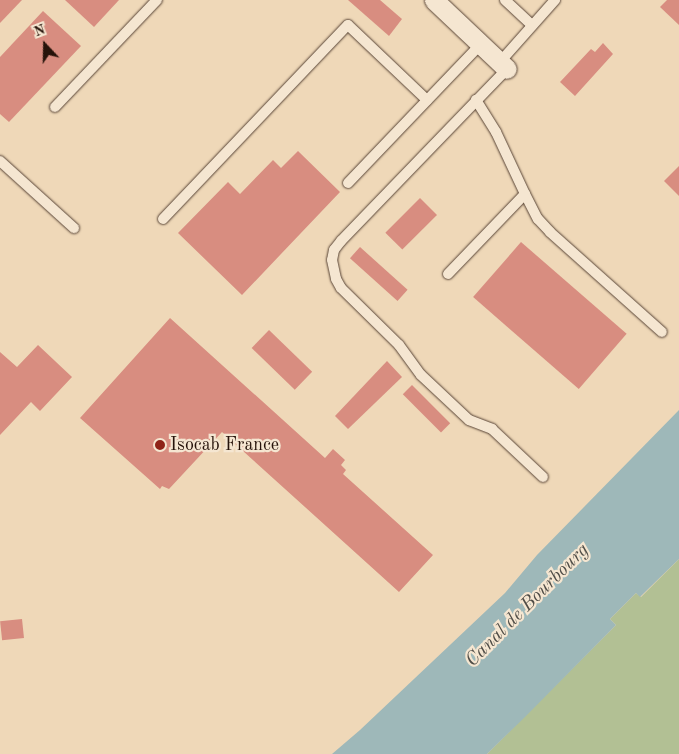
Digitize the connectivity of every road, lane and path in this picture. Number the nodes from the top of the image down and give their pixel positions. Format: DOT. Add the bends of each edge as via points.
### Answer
graph roads {
  1 [pos="157,0"];
  2 [pos="434,0"];
  3 [pos="505,0"];
  4 [pos="555,0"];
  5 [pos="532,25"];
  6 [pos="481,44"];
  7 [pos="503,65"];
  8 [pos="427,100"];
  9 [pos="476,100"];
  10 [pos="55,107"];
  11 [pos="0,161"];
  12 [pos="348,183"];
  13 [pos="525,194"];
  14 [pos="163,218"];
  15 [pos="74,228"];
  16 [pos="448,274"];
  17 [pos="662,332"];
  18 [pos="543,477"];
  1 -- 10 [label="lane"];
  2 -- 6 [label="street"];
  3 -- 5 [label="lane"];
  4 -- 5 [label="lane"];
  5 -- 7 [label="lane"];
  6 -- 7 [label="street"];
  6 -- 8 [label="lane"];
  7 -- 9 [label="lane"];
  8 -- 12 [label="lane"];
  8 -- 14 [label="lane" via="348,25"];
  9 -- 13 [label="lane" via="496,132"];
  9 -- 18 [label="lane" via="341,241 334,250 333,266 346,294 399,345 421,375 469,420 492,429"];
  11 -- 15 [label="lane"];
  13 -- 16 [label="lane"];
  13 -- 17 [label="lane" via="538,219 550,232"];
}
